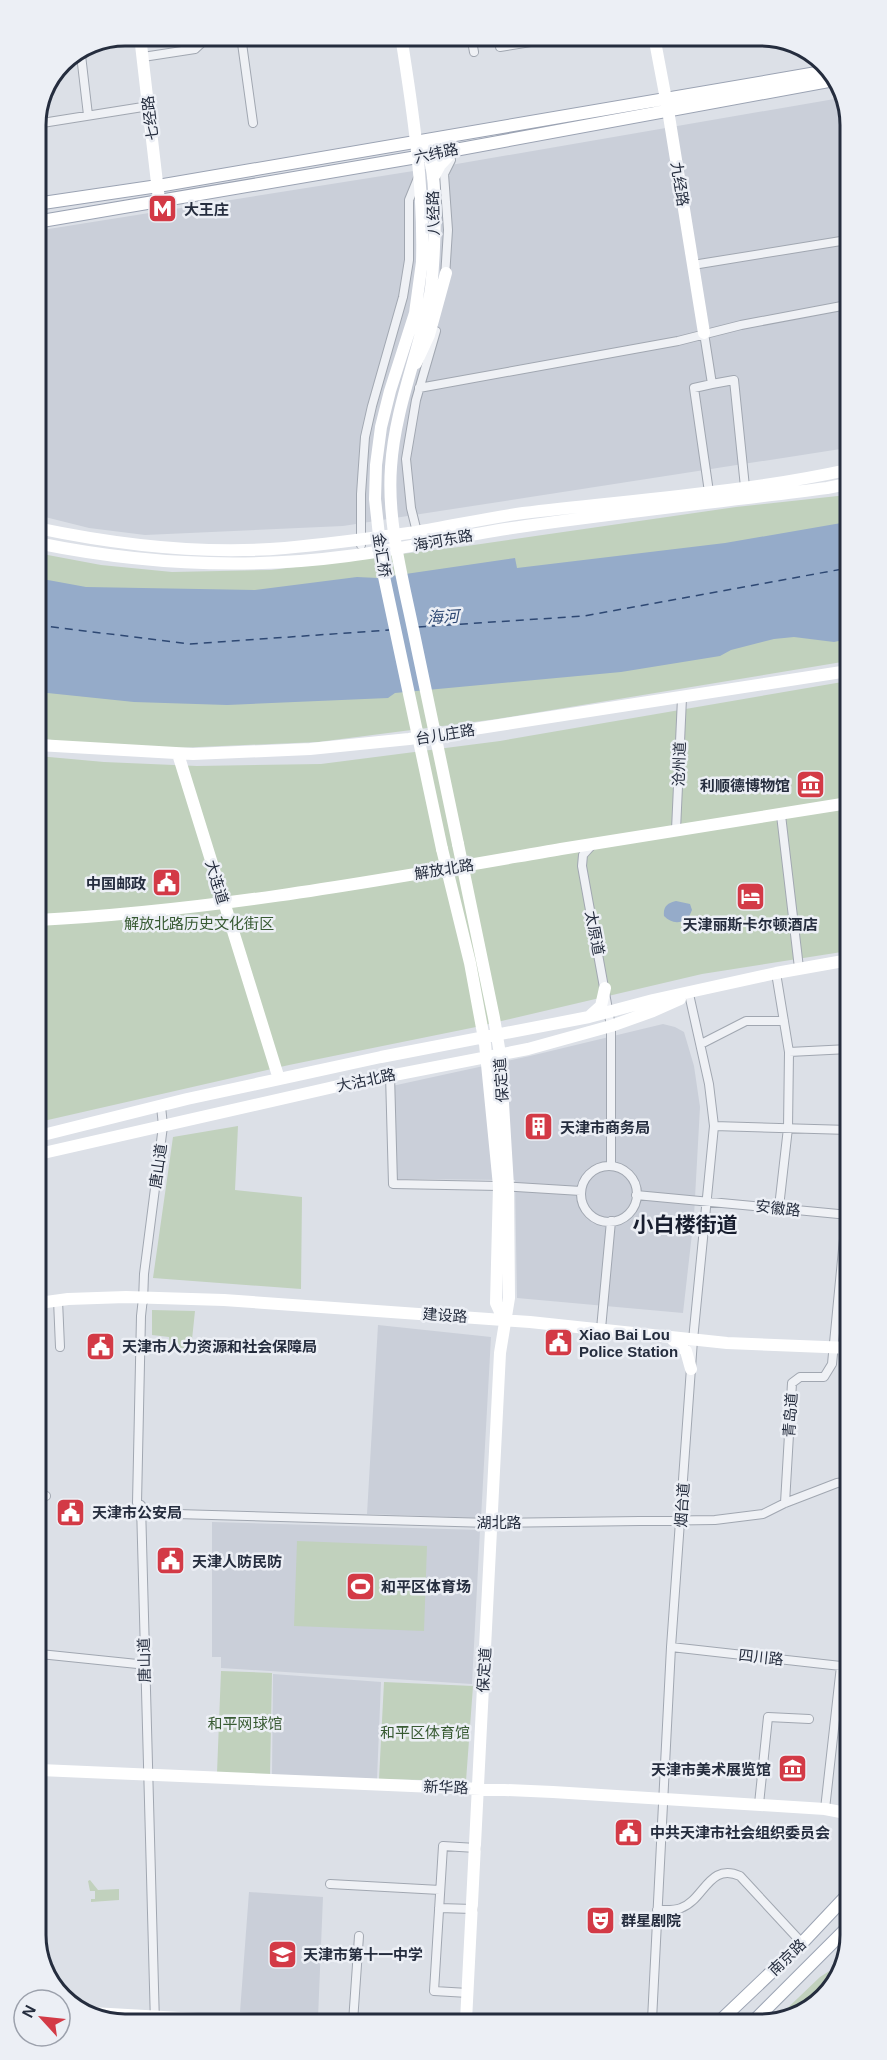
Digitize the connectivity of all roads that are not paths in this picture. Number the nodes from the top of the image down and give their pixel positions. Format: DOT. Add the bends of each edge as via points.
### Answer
graph roads {
  1 [pos="141,46"];
  2 [pos="197,46"];
  3 [pos="242,46"];
  4 [pos="402,46"];
  5 [pos="473,47"];
  6 [pos="656,47"];
  7 [pos="474,52"];
  8 [pos="143,57"];
  9 [pos="82,60"];
  10 [pos="819,73"];
  11 [pos="826,81"];
  12 [pos="667,104"];
  13 [pos="149,106"];
  14 [pos="88,115"];
  15 [pos="47,122"];
  16 [pos="253,123"];
  17 [pos="416,142"];
  18 [pos="473,145"];
  19 [pos="456,148"];
  20 [pos="423,156"];
  21 [pos="419,175"];
  22 [pos="433,179"];
  23 [pos="158,186"];
  24 [pos="159,200"];
  25 [pos="47,202"];
  26 [pos="47,220"];
  27 [pos="840,241"];
  28 [pos="422,262"];
  29 [pos="693,265"];
  30 [pos="446,273"];
  31 [pos="436,289"];
  32 [pos="840,306"];
  33 [pos="704,333"];
  34 [pos="712,384"];
  35 [pos="419,388"];
  36 [pos="840,472"];
  37 [pos="840,485"];
  38 [pos="745,487"];
  39 [pos="709,492"];
  40 [pos="47,530"];
  41 [pos="360,538"];
  42 [pos="418,538"];
  43 [pos="47,545"];
  44 [pos="362,554"];
  45 [pos="840,672"];
  46 [pos="682,698"];
  47 [pos="47,746"];
  48 [pos="178,754"];
  49 [pos="840,804"];
  50 [pos="781,815"];
  51 [pos="676,830"];
  52 [pos="458,844"];
  53 [pos="593,844"];
  54 [pos="485,862"];
  55 [pos="463,866"];
  56 [pos="447,868"];
  57 [pos="223,904"];
  58 [pos="47,919"];
  59 [pos="840,961"];
  60 [pos="799,968"];
  61 [pos="776,973"];
  62 [pos="605,988"];
  63 [pos="689,994"];
  64 [pos="486,1008"];
  65 [pos="609,1012"];
  66 [pos="589,1017"];
  67 [pos="784,1021"];
  68 [pos="611,1026"];
  69 [pos="492,1040"];
  70 [pos="460,1043"];
  71 [pos="701,1044"];
  72 [pos="840,1049"];
  73 [pos="789,1052"];
  74 [pos="486,1057"];
  75 [pos="458,1062"];
  76 [pos="390,1075"];
  77 [pos="279,1079"];
  78 [pos="161,1106"];
  79 [pos="163,1126"];
  80 [pos="714,1126"];
  81 [pos="788,1128"];
  82 [pos="840,1130"];
  83 [pos="46,1134"];
  84 [pos="46,1152"];
  85 [pos="611,1166"];
  86 [pos="503,1186"];
  87 [pos="581,1191"];
  88 [pos="636,1196"];
  89 [pos="707,1201"];
  90 [pos="779,1207"];
  91 [pos="840,1214"];
  92 [pos="612,1221"];
  93 [pos="840,1285"];
  94 [pos="143,1298"];
  95 [pos="58,1300"];
  96 [pos="46,1302"];
  97 [pos="506,1320"];
  98 [pos="601,1329"];
  99 [pos="662,1336"];
  100 [pos="693,1340"];
  101 [pos="60,1347"];
  102 [pos="833,1347"];
  103 [pos="840,1347"];
  104 [pos="691,1369"];
  105 [pos="840,1483"];
  106 [pos="785,1503"];
  107 [pos="142,1513"];
  108 [pos="681,1520"];
  109 [pos="490,1523"];
  110 [pos="671,1647"];
  111 [pos="46,1655"];
  112 [pos="146,1665"];
  113 [pos="840,1665"];
  114 [pos="840,1707"];
  115 [pos="809,1719"];
  116 [pos="46,1770"];
  117 [pos="147,1775"];
  118 [pos="163,1776"];
  119 [pos="478,1789"];
  120 [pos="663,1799"];
  121 [pos="759,1804"];
  122 [pos="840,1806"];
  123 [pos="825,1809"];
  124 [pos="840,1812"];
  125 [pos="476,1848"];
  126 [pos="330,1884"];
  127 [pos="440,1890"];
  128 [pos="840,1903"];
  129 [pos="439,1908"];
  130 [pos="473,1909"];
  131 [pos="657,1910"];
  132 [pos="840,1935"];
  133 [pos="359,1936"];
  134 [pos="802,1943"];
  135 [pos="468,1993"];
  136 [pos="155,2013"];
  137 [pos="354,2013"];
  138 [pos="467,2014"];
  139 [pos="652,2014"];
  140 [pos="727,2014"];
  141 [pos="760,2014"];
  1 -- 8 [label="main road, 七经路"];
  2 -- 8 [label="street"];
  3 -- 16 [label="street"];
  4 -- 17 [label="main road"];
  5 -- 7 [label="street"];
  6 -- 12 [label="main road, 九经路"];
  8 -- 13 [label="main road, 七经路"];
  9 -- 14 [label="street"];
  10 -- 12 [label="main road, 六纬路"];
  11 -- 12 [label="main road, 六纬路"];
  12 -- 17 [label="main road, 六纬路"];
  12 -- 18 [label="main road, 六纬路"];
  12 -- 29 [label="main road, 九经路"];
  13 -- 14 [label="street"];
  13 -- 23 [label="main road, 七经路"];
  14 -- 15 [label="street"];
  17 -- 20 [label="main road" via="425,148"];
  17 -- 23 [label="main road, 六纬路"];
  18 -- 19 [label="main road, 六纬路"];
  18 -- 30 [label="street" via="453,158 444,174"];
  19 -- 20 [label="main road, 六纬路"];
  19 -- 22 [label="main road"];
  20 -- 21 [label="main road, 八经路"];
  20 -- 22 [label="main road, 八经路"];
  20 -- 24 [label="main road, 六纬路"];
  21 -- 28 [label="main road, 八经路"];
  21 -- 41 [label="street" via="409,200 409,260 404,297 365,436"];
  22 -- 31 [label="main road, 八经路"];
  23 -- 24 [label="main road, 七经路"];
  23 -- 25 [label="main road, 六纬路"];
  24 -- 26 [label="main road, 六纬路"];
  27 -- 29 [label="street"];
  28 -- 56 [label="main road, 金汇桥, bridge" via="414,313 381,428 375,500 384,572"];
  29 -- 33 [label="main road, 九经路"];
  30 -- 31 [label="main road"];
  30 -- 35 [label="street" via="436,333"];
  31 -- 52 [label="main road, 金汇桥, bridge" via="399,408 390,484 393,523"];
  32 -- 33 [label="street"];
  33 -- 34 [label="street"];
  33 -- 35 [label="street"];
  34 -- 38 [label="street" via="734,380"];
  34 -- 39 [label="street" via="694,388"];
  35 -- 42 [label="street" via="406,459"];
  36 -- 38 [label="main road, 海河东路"];
  37 -- 42 [label="main road, 海河东路"];
  38 -- 39 [label="main road, 海河东路"];
  39 -- 42 [label="main road, 海河东路" via="515,514"];
  40 -- 41 [label="main road, 海河东路" via="148,546 223,551"];
  41 -- 42 [label="main road, 海河东路"];
  41 -- 44 [label="street"];
  42 -- 44 [label="main road, 海河东路"];
  43 -- 44 [label="main road, 海河东路" via="138,560 195,564 285,563"];
  45 -- 46 [label="main road, 台儿庄路"];
  46 -- 48 [label="main road, 台儿庄路" via="409,739"];
  46 -- 51 [label="street, 沧州道"];
  47 -- 48 [label="main road, 台儿庄路"];
  48 -- 57 [label="main road, 大连道"];
  49 -- 50 [label="main road, 解放北路"];
  50 -- 51 [label="main road, 解放北路"];
  50 -- 60 [label="street"];
  51 -- 53 [label="main road, 解放北路"];
  52 -- 54 [label="main road" via="470,858"];
  52 -- 55 [label="main road"];
  53 -- 54 [label="main road, 解放北路"];
  53 -- 62 [label="street, 太原道" via="583,855 582,866"];
  54 -- 55 [label="main road, 解放北路"];
  55 -- 56 [label="main road, 解放北路"];
  55 -- 64 [label="main road"];
  56 -- 57 [label="main road, 解放北路"];
  56 -- 64 [label="main road"];
  57 -- 58 [label="main road, 解放北路"];
  57 -- 77 [label="main road, 大连道"];
  59 -- 60 [label="main road, 大沽北路"];
  60 -- 61 [label="main road, 大沽北路"];
  61 -- 63 [label="main road, 大沽北路"];
  61 -- 67 [label="street"];
  62 -- 65 [label="street, 太原道"];
  62 -- 66 [label="main road" via="600,1006"];
  63 -- 65 [label="main road, 大沽北路"];
  63 -- 68 [label="main road, 大沽北路"];
  63 -- 71 [label="street, 烟台道"];
  64 -- 69 [label="main road"];
  64 -- 70 [label="main road" via="475,1030"];
  65 -- 66 [label="main road, 大沽北路"];
  65 -- 68 [label="street, 太原道"];
  66 -- 69 [label="main road, 大沽北路"];
  67 -- 71 [label="street" via="746,1021"];
  67 -- 73 [label="street"];
  68 -- 69 [label="main road, 大沽北路" via="528,1049"];
  68 -- 85 [label="street, 太原道"];
  69 -- 70 [label="main road, 大沽北路"];
  69 -- 74 [label="main road, 保定道"];
  69 -- 75 [label="main road"];
  69 -- 86 [label="main road, 保定道"];
  70 -- 77 [label="main road, 大沽北路"];
  71 -- 80 [label="street, 烟台道"];
  72 -- 73 [label="street"];
  73 -- 81 [label="street"];
  74 -- 75 [label="main road, 大沽北路"];
  74 -- 86 [label="main road, 保定道"];
  75 -- 76 [label="main road, 大沽北路"];
  76 -- 79 [label="main road, 大沽北路"];
  76 -- 86 [label="street" via="393,1184"];
  77 -- 78 [label="main road, 大沽北路"];
  78 -- 79 [label="street, 唐山道"];
  78 -- 83 [label="main road, 大沽北路"];
  79 -- 84 [label="main road, 大沽北路"];
  79 -- 94 [label="street, 唐山道"];
  80 -- 81 [label="street"];
  80 -- 89 [label="street, 烟台道"];
  81 -- 82 [label="street"];
  81 -- 90 [label="street"];
  85 -- 87 [label="street" via="595,1169"];
  85 -- 88 [label="street" via="628,1174"];
  86 -- 87 [label="street"];
  86 -- 97 [label="main road, 保定道" via="496,1296"];
  87 -- 92 [label="street" via="581,1200 591,1216"];
  88 -- 89 [label="street, 安徽路"];
  88 -- 92 [label="street" via="626,1215"];
  89 -- 90 [label="street, 安徽路"];
  89 -- 100 [label="street, 烟台道"];
  90 -- 91 [label="street, 安徽路"];
  92 -- 98 [label="street"];
  93 -- 102 [label="street, 青岛道"];
  94 -- 95 [label="main road, 建设路"];
  94 -- 97 [label="main road, 建设路"];
  94 -- 107 [label="street, 唐山道" via="137,1495"];
  95 -- 96 [label="main road, 建设路"];
  95 -- 101 [label="street"];
  97 -- 98 [label="main road, 建设路"];
  97 -- 109 [label="main road, 保定道" via="500,1353"];
  98 -- 99 [label="main road, 建设路"];
  99 -- 100 [label="main road, 建设路"];
  99 -- 104 [label="main road" via="684,1347"];
  100 -- 102 [label="main road, 建设路"];
  100 -- 104 [label="street, 烟台道"];
  102 -- 103 [label="main road, 建设路"];
  102 -- 106 [label="street, 青岛道" via="828,1374 800,1377 792,1383"];
  104 -- 108 [label="street, 烟台道"];
  105 -- 106 [label="street, 湖北路"];
  106 -- 108 [label="street, 湖北路" via="763,1514"];
  107 -- 109 [label="street, 湖北路"];
  107 -- 112 [label="street, 唐山道"];
  108 -- 109 [label="street, 湖北路"];
  108 -- 110 [label="street, 烟台道"];
  109 -- 119 [label="main road, 保定道"];
  110 -- 113 [label="street, 四川路"];
  110 -- 120 [label="street, 烟台道"];
  111 -- 112 [label="street"];
  112 -- 117 [label="street, 唐山道"];
  112 -- 118 [label="street, 唐山道" via="150,1764 153,1771"];
  114 -- 123 [label="street"];
  115 -- 121 [label="street" via="768,1717"];
  116 -- 117 [label="main road, 新华路"];
  117 -- 118 [label="main road, 新华路"];
  117 -- 136 [label="street, 唐山道"];
  118 -- 119 [label="main road, 新华路"];
  119 -- 120 [label="main road, 新华路"];
  119 -- 125 [label="main road, 保定道"];
  120 -- 121 [label="main road, 新华路"];
  120 -- 131 [label="street, 烟台道"];
  121 -- 123 [label="main road, 新华路"];
  122 -- 123 [label="main road"];
  123 -- 124 [label="main road, 新华路"];
  125 -- 127 [label="street" via="443,1846"];
  125 -- 130 [label="main road, 保定道"];
  126 -- 127 [label="street"];
  127 -- 129 [label="street"];
  128 -- 134 [label="main road, 南京路"];
  129 -- 130 [label="street"];
  129 -- 135 [label="street" via="434,1991"];
  130 -- 135 [label="main road, 保定道"];
  131 -- 134 [label="street" via="682,1908 714,1878 732,1873 740,1876"];
  131 -- 139 [label="street, 烟台道"];
  132 -- 141 [label="main road, 南京路"];
  133 -- 137 [label="street"];
  134 -- 140 [label="main road, 南京路"];
  135 -- 138 [label="main road, 保定道"];
}
